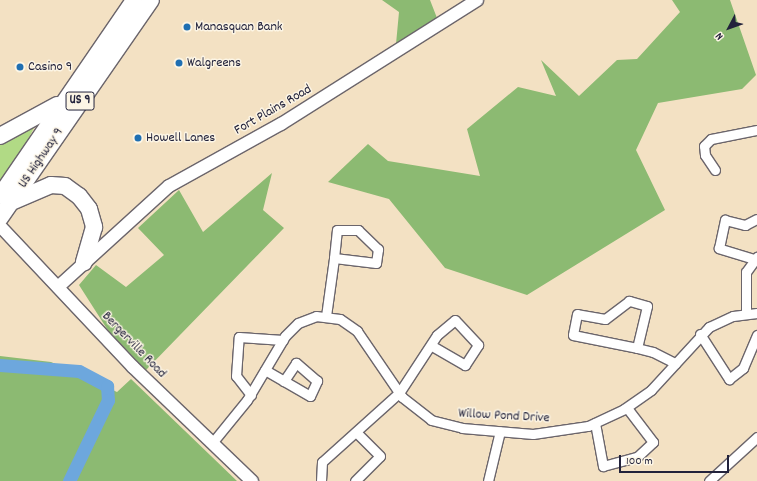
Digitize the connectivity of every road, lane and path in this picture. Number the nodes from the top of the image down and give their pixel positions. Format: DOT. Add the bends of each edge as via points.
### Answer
graph roads {
  1 [pos="134,0"];
  2 [pos="151,0"];
  3 [pos="477,0"];
  4 [pos="66,98"];
  5 [pos="757,130"];
  6 [pos="0,136"];
  7 [pos="715,170"];
  8 [pos="5,199"];
  9 [pos="0,218"];
  10 [pos="757,219"];
  11 [pos="0,226"];
  12 [pos="334,258"];
  13 [pos="756,258"];
  14 [pos="84,263"];
  15 [pos="58,287"];
  16 [pos="746,313"];
  17 [pos="757,313"];
  18 [pos="326,316"];
  19 [pos="700,334"];
  20 [pos="757,335"];
  21 [pos="283,340"];
  22 [pos="431,345"];
  23 [pos="637,348"];
  24 [pos="675,363"];
  25 [pos="265,370"];
  26 [pos="284,381"];
  27 [pos="399,393"];
  28 [pos="251,394"];
  29 [pos="627,408"];
  30 [pos="596,423"];
  31 [pos="500,431"];
  32 [pos="356,432"];
  33 [pos="756,440"];
  34 [pos="212,443"];
  35 [pos="252,481"];
  36 [pos="321,481"];
  37 [pos="354,481"];
  38 [pos="488,481"];
  39 [pos="709,481"];
  1 -- 4 [label="highway, US Highway 9 / US 9"];
  2 -- 8 [label="highway, US Highway 9 / US 9"];
  3 -- 14 [label="street, Fort Plains Road" via="287,120 169,186"];
  4 -- 6 [label="highway" via="40,117"];
  4 -- 8 [label="highway, US Highway 9 / US 9"];
  5 -- 7 [label="street" via="711,139 704,146 705,155"];
  8 -- 9 [label="highway, US Highway 9 / US 9"];
  8 -- 14 [label="highway" via="51,185 65,186 79,196 89,209 94,227"];
  10 -- 13 [label="street" via="745,225 725,220 719,248"];
  11 -- 15 [label="street, Bergerville Road"];
  12 -- 12 [label="street" via="337,230 358,230 378,249 376,263"];
  12 -- 18 [label="street"];
  13 -- 16 [label="street" via="746,272"];
  14 -- 15 [label="street, Fort Plains Road"];
  15 -- 34 [label="street, Bergerville Road" via="133,367"];
  16 -- 17 [label="street, Willow Pond Drive"];
  16 -- 19 [label="street, Willow Pond Drive" via="723,319"];
  18 -- 21 [label="street" via="298,323"];
  18 -- 27 [label="street, Willow Pond Drive" via="340,319 357,331"];
  19 -- 20 [label="street" via="729,379 743,368"];
  19 -- 24 [label="street, Willow Pond Drive"];
  21 -- 25 [label="street"];
  21 -- 28 [label="street" via="239,337 236,376"];
  22 -- 22 [label="street" via="455,320 478,345 465,365"];
  22 -- 27 [label="street"];
  23 -- 23 [label="street" via="647,306 629,301 605,318 577,314 573,335"];
  23 -- 24 [label="street"];
  24 -- 29 [label="street, Willow Pond Drive" via="651,390"];
  25 -- 26 [label="street"];
  25 -- 28 [label="street"];
  27 -- 31 [label="street, Willow Pond Drive" via="420,414 441,424"];
  27 -- 32 [label="street"];
  28 -- 34 [label="street"];
  29 -- 30 [label="street, Willow Pond Drive"];
  29 -- 30 [label="street" via="653,442 637,458 603,466"];
  30 -- 31 [label="street, Willow Pond Drive" via="551,433"];
  31 -- 38 [label="street"];
  32 -- 36 [label="street" via="322,462"];
  32 -- 37 [label="street" via="380,456"];
  33 -- 39 [label="street"];
  34 -- 35 [label="street, Bergerville Road"];
}
